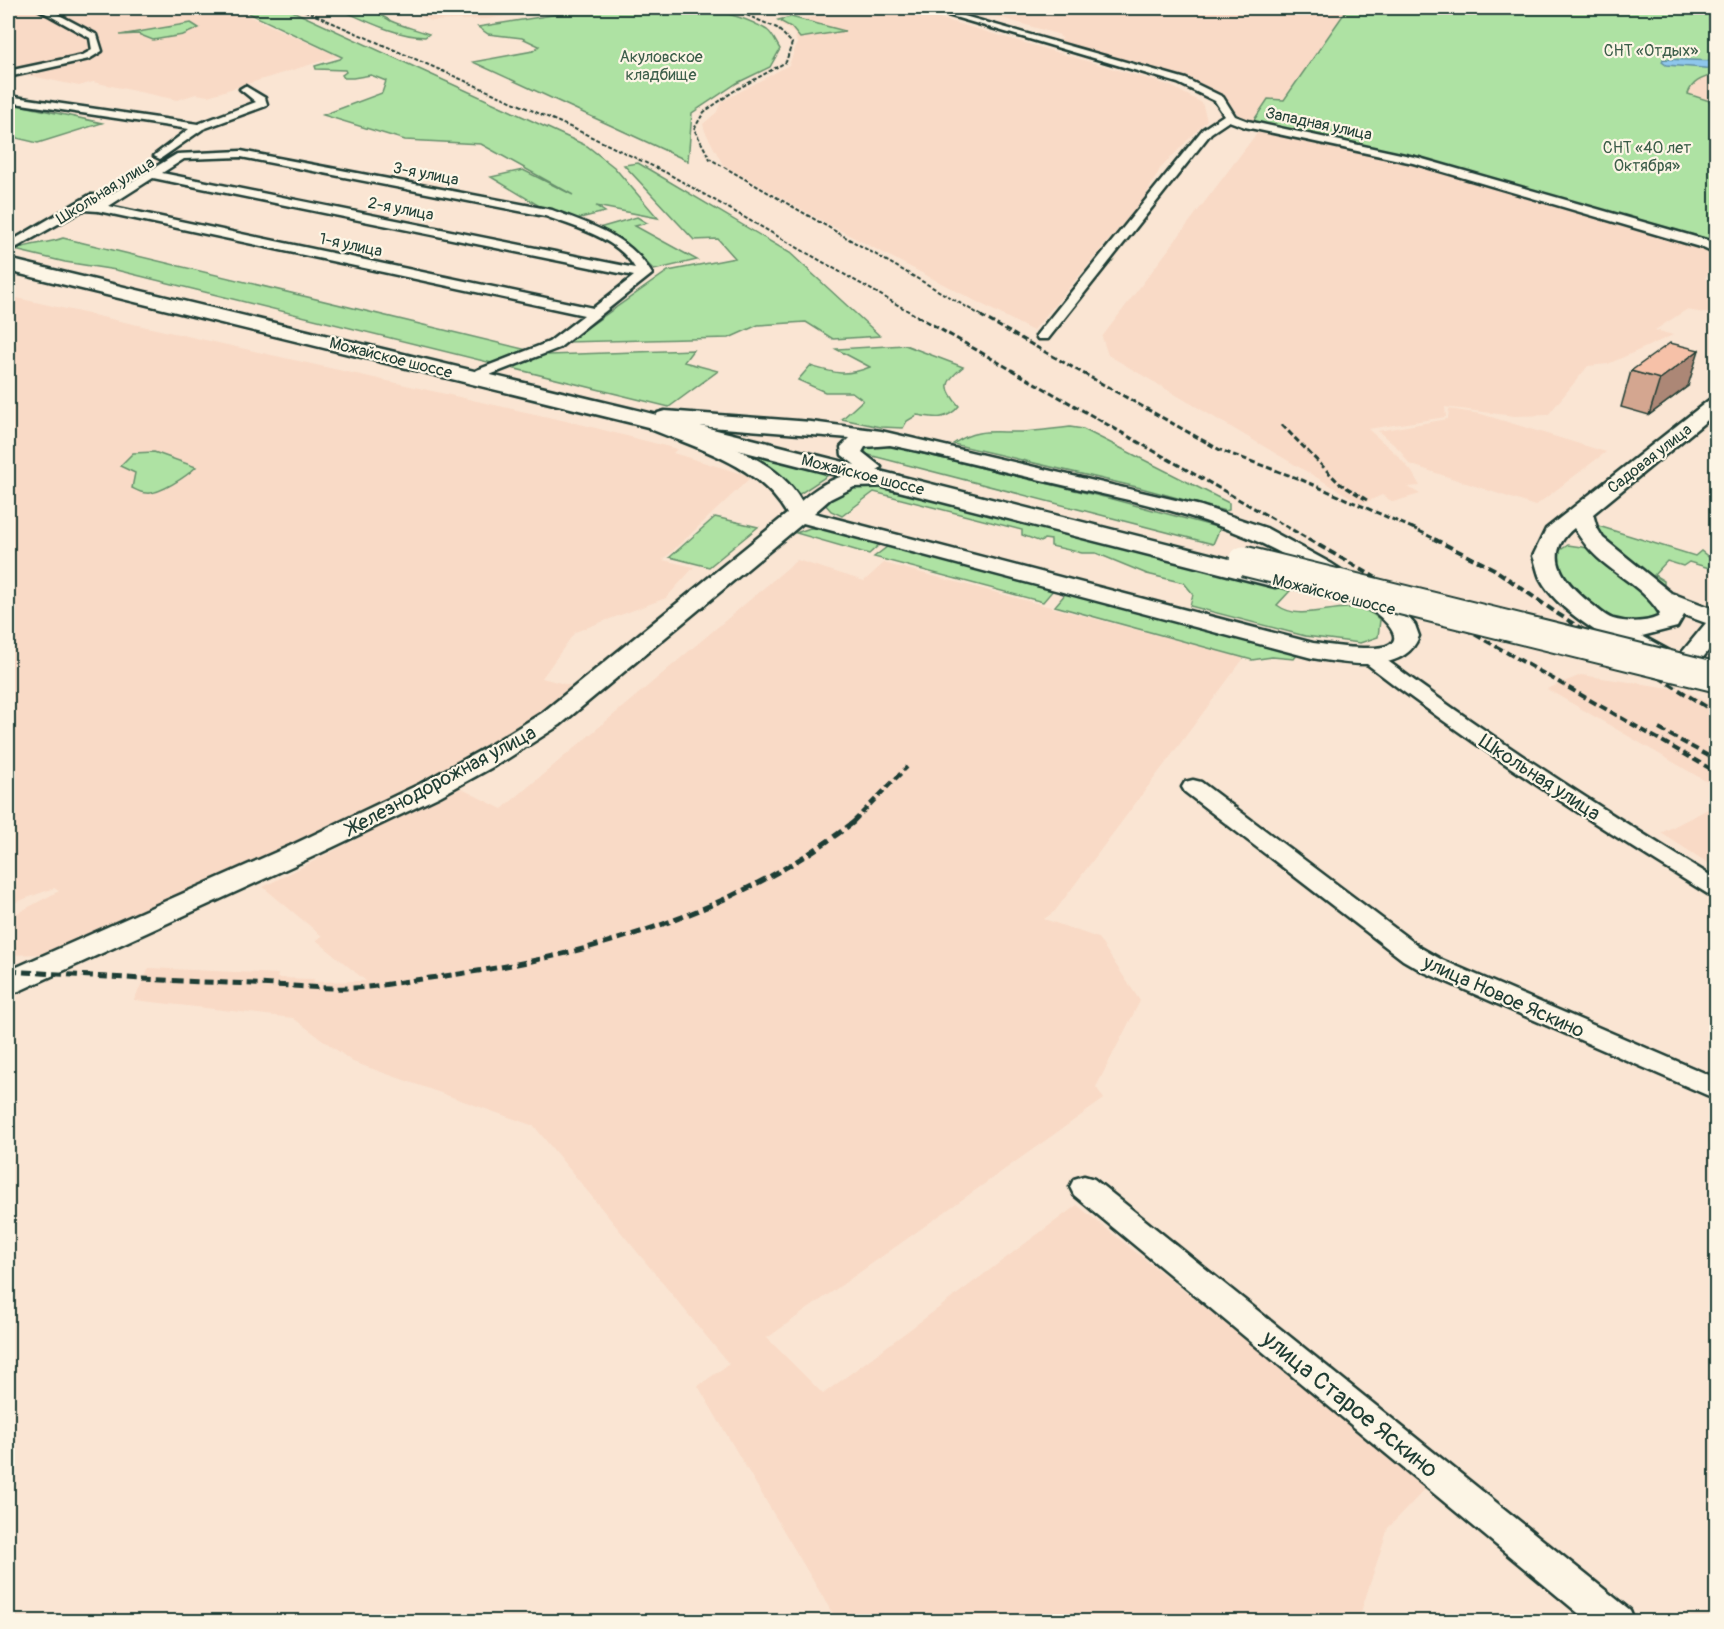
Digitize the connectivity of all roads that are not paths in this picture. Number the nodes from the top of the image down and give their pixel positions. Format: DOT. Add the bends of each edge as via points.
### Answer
graph roads {
  1 [pos="40,8"];
  2 [pos="928,8"];
  3 [pos="8,74"];
  4 [pos="245,89"];
  5 [pos="8,99"];
  6 [pos="1229,116"];
  7 [pos="200,127"];
  8 [pos="150,174"];
  9 [pos="82,206"];
  10 [pos="98,207"];
  11 [pos="8,248"];
  12 [pos="1716,250"];
  13 [pos="8,258"];
  14 [pos="8,265"];
  15 [pos="645,274"];
  16 [pos="597,314"];
  17 [pos="1043,336"];
  18 [pos="482,373"];
  19 [pos="1716,404"];
  20 [pos="665,417"];
  21 [pos="641,418"];
  22 [pos="905,443"];
  23 [pos="880,474"];
  24 [pos="1581,512"];
  25 [pos="798,515"];
  26 [pos="1550,540"];
  27 [pos="1598,546"];
  28 [pos="1661,598"];
  29 [pos="1716,618"];
  30 [pos="1596,619"];
  31 [pos="1667,623"];
  32 [pos="1716,626"];
  33 [pos="1370,657"];
  34 [pos="1687,667"];
  35 [pos="1716,677"];
  36 [pos="1716,687"];
  37 [pos="1193,787"];
  38 [pos="1716,889"];
  39 [pos="8,982"];
  40 [pos="1716,1089"];
  41 [pos="1084,1187"];
  42 [pos="1617,1622"];
  1 -- 3 [label="street" via="94,37 97,51 86,57"];
  2 -- 6 [label="street, Западная улица" via="1182,81 1219,99"];
  4 -- 7 [label="street, Школьная улица" via="262,104"];
  5 -- 7 [label="street, Школьная улица"];
  6 -- 12 [label="street, Западная улица" via="1245,124 1415,160"];
  6 -- 17 [label="street" via="1207,131"];
  7 -- 9 [label="street, Школьная улица"];
  8 -- 10 [label="street"];
  8 -- 15 [label="street, 2-я улица"];
  8 -- 15 [label="street, 3-я улица" via="181,156 249,155 548,213 617,243 642,266"];
  9 -- 10 [label="street, 1-я улица"];
  9 -- 11 [label="street, Школьная улица"];
  10 -- 16 [label="street, 1-я улица"];
  13 -- 18 [label="main road, Можайское шоссе"];
  14 -- 21 [label="main road, Можайское шоссе"];
  15 -- 16 [label="street"];
  16 -- 18 [label="street" via="554,345"];
  18 -- 20 [label="main road, Можайское шоссе"];
  19 -- 24 [label="street, Садовая улица"];
  20 -- 22 [label="street" via="831,429"];
  20 -- 23 [label="main road, Можайское шоссе"];
  21 -- 23 [label="main road, Можайское шоссе"];
  21 -- 25 [label="street" via="739,459 780,488"];
  22 -- 23 [label="street" via="860,441 851,447 852,455"];
  22 -- 33 [label="street" via="1154,501 1250,529 1372,598 1402,624 1407,633 1401,647"];
  23 -- 25 [label="street, Железнодорожная улица" via="833,486"];
  23 -- 35 [label="main road, Можайское шоссе, bridge"];
  23 -- 36 [label="main road, Можайское шоссе" via="1275,579"];
  24 -- 26 [label="street, Садовая улица" via="1559,526"];
  24 -- 27 [label="street" via="1585,527"];
  25 -- 33 [label="street" via="1312,650"];
  25 -- 39 [label="street, Железнодорожная улица" via="551,719 497,753 310,848"];
  26 -- 27 [label="street" via="1574,539"];
  26 -- 30 [label="street" via="1545,556 1553,583"];
  27 -- 28 [label="street"];
  28 -- 29 [label="street"];
  28 -- 31 [label="street" via="1672,614"];
  30 -- 31 [label="street" via="1636,630"];
  30 -- 34 [label="street"];
  31 -- 32 [label="street"];
  31 -- 34 [label="street"];
  32 -- 34 [label="street"];
  33 -- 38 [label="street, Школьная улица" via="1505,755"];
  34 -- 36 [label="street"];
  37 -- 40 [label="street, улица Новое Яскино" via="1426,962"];
  41 -- 42 [label="street, улица Старое Яскино"];
}
